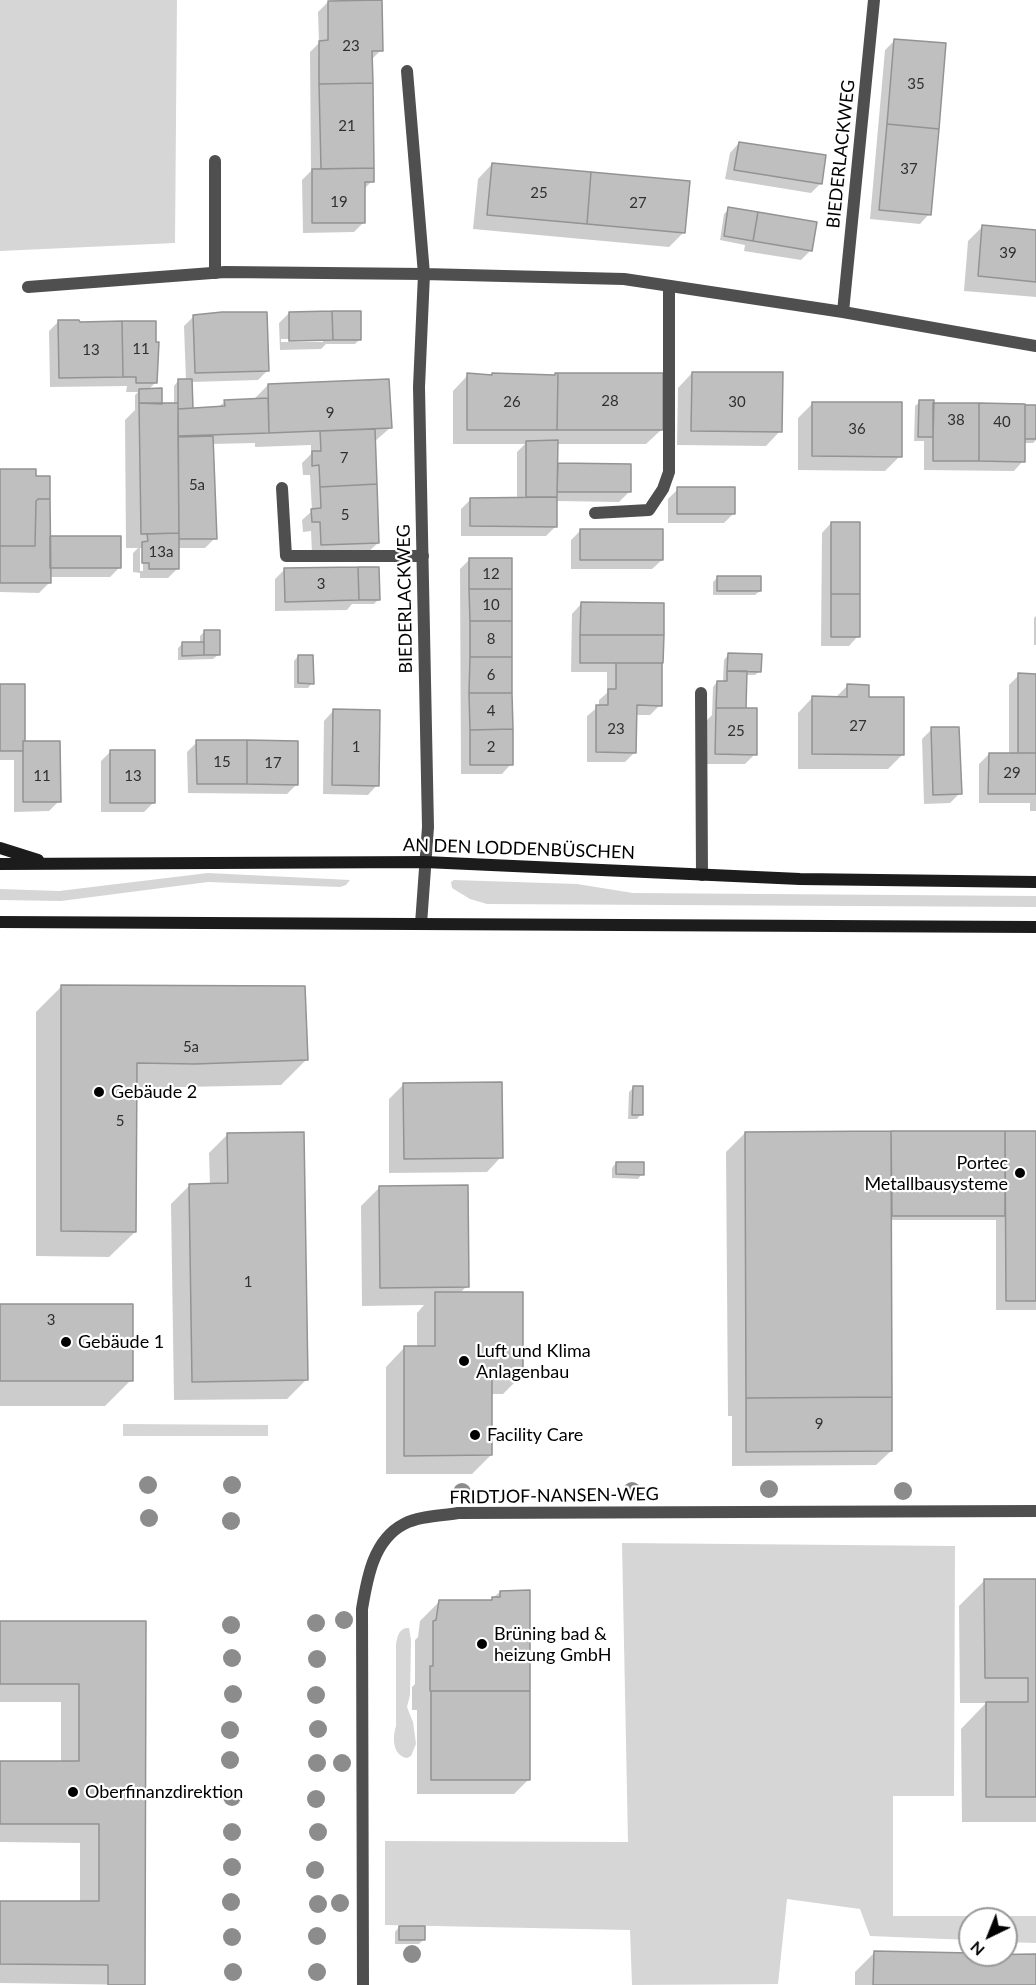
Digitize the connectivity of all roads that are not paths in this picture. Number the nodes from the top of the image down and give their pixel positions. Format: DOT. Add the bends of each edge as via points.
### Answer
graph roads {
  1 [pos="874,0"];
  2 [pos="407,71"];
  3 [pos="215,161"];
  4 [pos="215,273"];
  5 [pos="424,274"];
  6 [pos="669,286"];
  7 [pos="28,287"];
  8 [pos="843,312"];
  9 [pos="1036,346"];
  10 [pos="282,488"];
  11 [pos="595,513"];
  12 [pos="423,556"];
  13 [pos="701,693"];
  14 [pos="0,848"];
  15 [pos="425,862"];
  16 [pos="0,864"];
  17 [pos="51,864"];
  18 [pos="702,875"];
  19 [pos="1036,882"];
  20 [pos="2,922"];
  21 [pos="421,924"];
  22 [pos="1036,927"];
  23 [pos="1036,1512"];
  24 [pos="363,1985"];
  1 -- 8 [label="street, BIEDERLACKWEG"];
  2 -- 5 [label="street, BIEDERLACKWEG"];
  3 -- 4 [label="street"];
  4 -- 5 [label="street"];
  4 -- 7 [label="street"];
  5 -- 6 [label="street" via="624,279"];
  5 -- 12 [label="street, BIEDERLACKWEG" via="419,387"];
  6 -- 8 [label="street"];
  6 -- 11 [label="street" via="669,472 649,510"];
  8 -- 9 [label="street"];
  10 -- 12 [label="street" via="286,556"];
  12 -- 15 [label="street, BIEDERLACKWEG" via="428,827"];
  13 -- 18 [label="street"];
  14 -- 17 [label="main road"];
  15 -- 17 [label="main road, AN DEN LODDENBÜSCHEN"];
  15 -- 18 [label="main road, AN DEN LODDENBÜSCHEN"];
  15 -- 21 [label="street, BIEDERLACKWEG"];
  16 -- 17 [label="main road, AN DEN LODDENBÜSCHEN"];
  18 -- 19 [label="main road, AN DEN LODDENBÜSCHEN"];
  20 -- 21 [label="main road"];
  21 -- 22 [label="main road"];
  23 -- 24 [label="street, FRIDTJOF-NANSEN-WEG" via="458,1513 420,1519 390,1533 369,1572 362,1609"];
}
